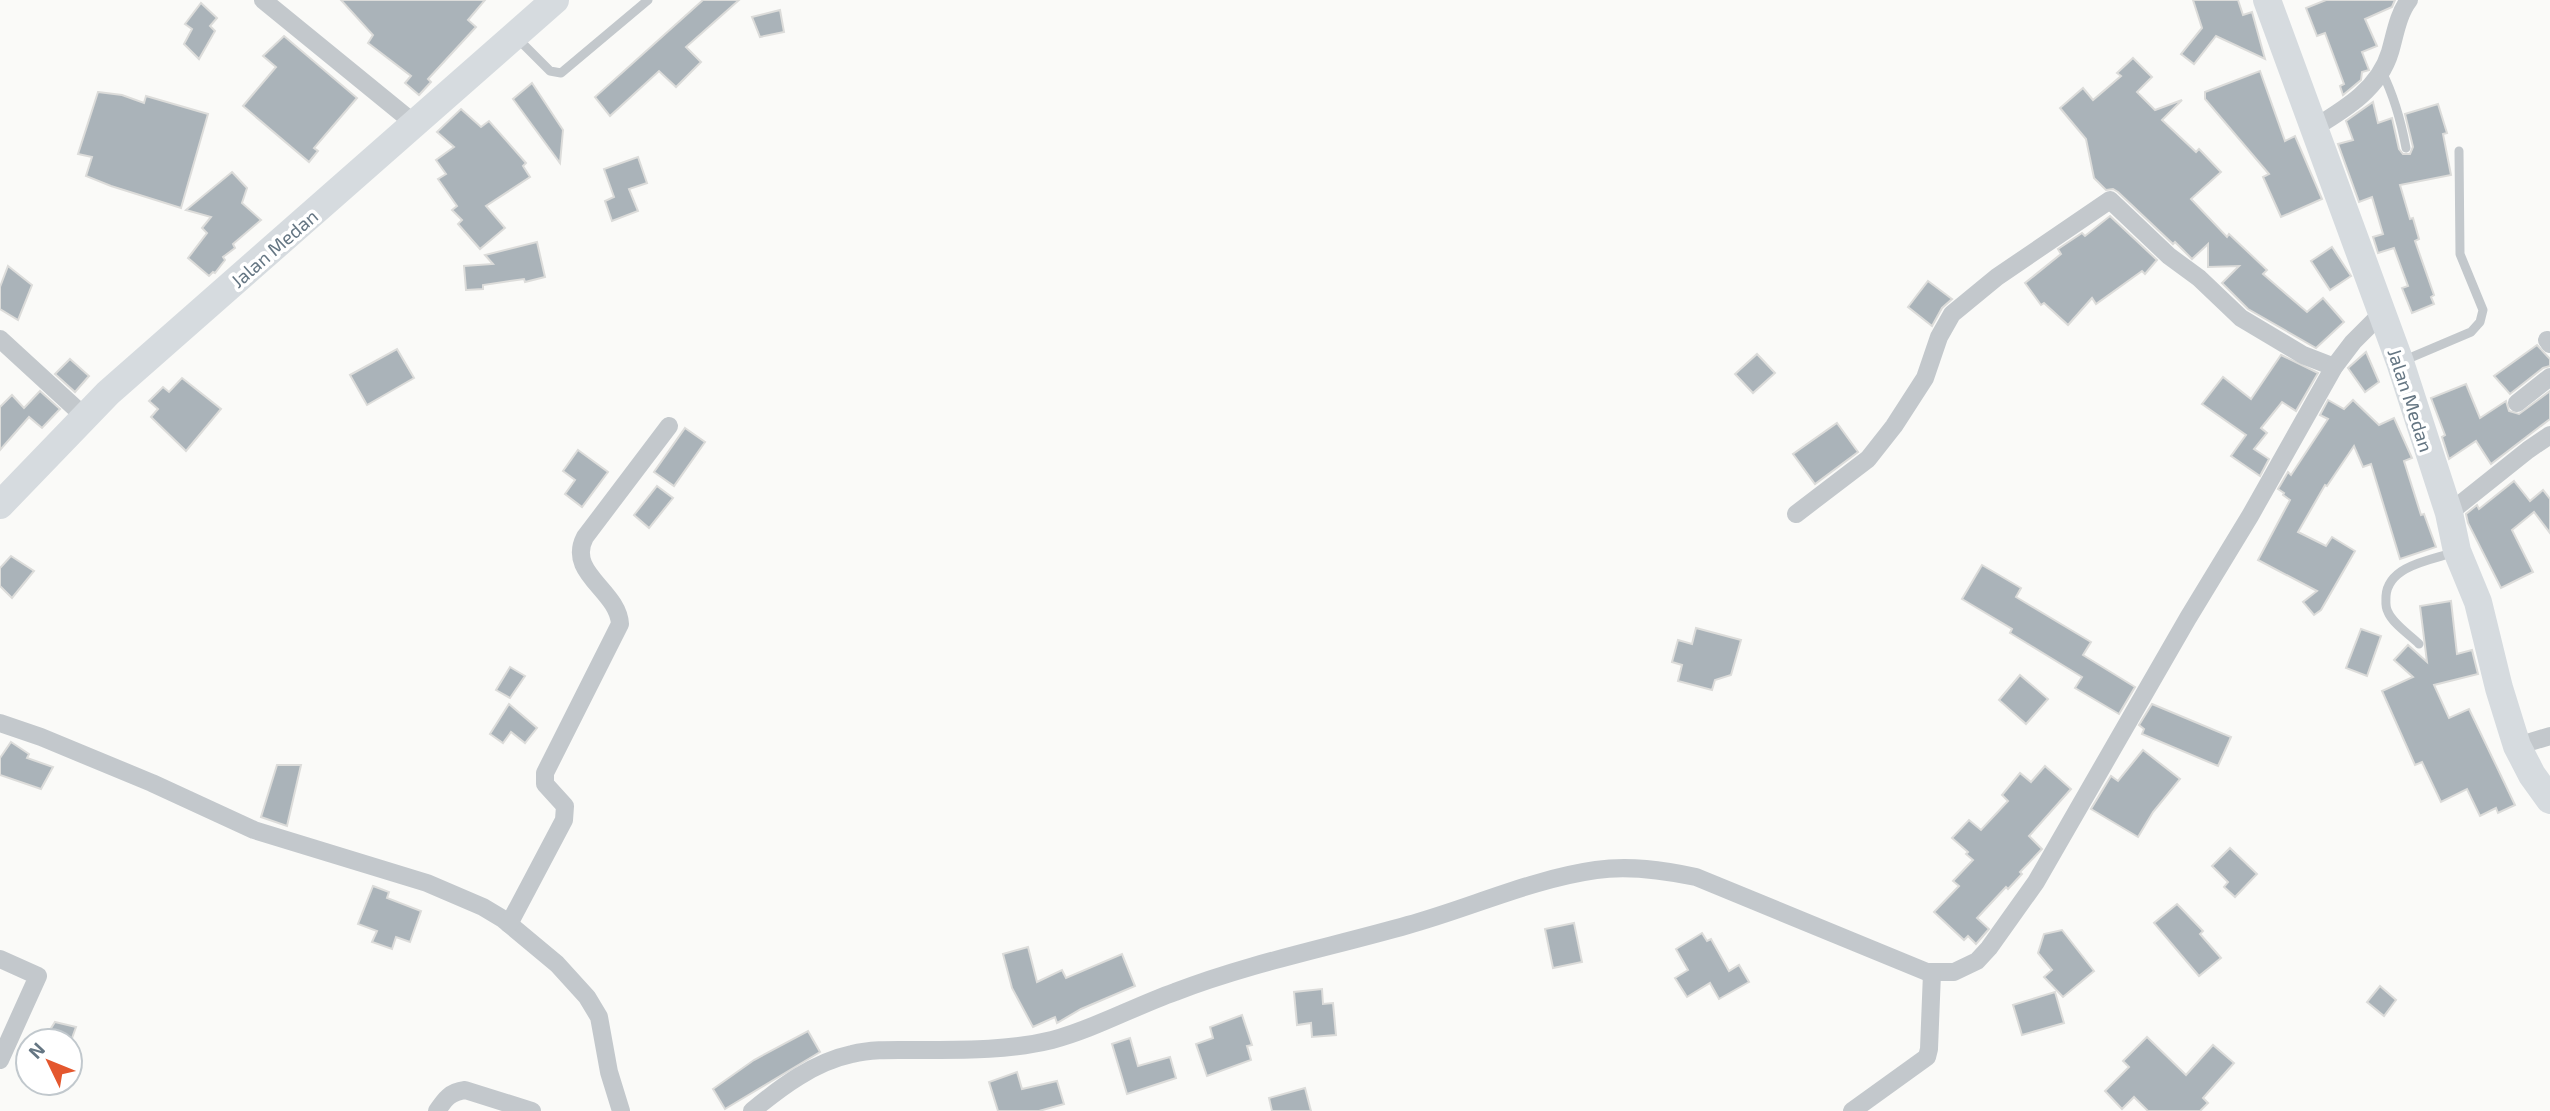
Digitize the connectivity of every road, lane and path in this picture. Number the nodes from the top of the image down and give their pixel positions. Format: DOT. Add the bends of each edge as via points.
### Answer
graph roads {
  1 [pos="263,0"];
  2 [pos="555,0"];
  3 [pos="648,0"];
  4 [pos="2267,0"];
  5 [pos="2409,0"];
  6 [pos="514,36"];
  7 [pos="2381,71"];
  8 [pos="415,124"];
  9 [pos="2314,128"];
  10 [pos="2406,148"];
  11 [pos="2459,151"];
  12 [pos="2382,313"];
  13 [pos="0,339"];
  14 [pos="2400,362"];
  15 [pos="2334,367"];
  16 [pos="2550,377"];
  17 [pos="2517,403"];
  18 [pos="85,417"];
  19 [pos="669,426"];
  20 [pos="2550,435"];
  21 [pos="0,505"];
  22 [pos="2449,513"];
  23 [pos="1796,514"];
  24 [pos="2457,551"];
  25 [pos="2419,644"];
  26 [pos="0,723"];
  27 [pos="2550,736"];
  28 [pos="2517,746"];
  29 [pos="2550,800"];
  30 [pos="509,923"];
  31 [pos="0,959"];
  32 [pos="1932,973"];
  33 [pos="0,1060"];
  34 [pos="437,1111"];
  35 [pos="532,1111"];
  36 [pos="621,1111"];
  37 [pos="752,1111"];
  38 [pos="1852,1111"];
  1 -- 8 [label="street"];
  2 -- 6 [label="highway, Jalan Medan"];
  3 -- 6 [label="lane" via="561,73 550,71"];
  4 -- 9 [label="highway, Jalan Medan"];
  5 -- 7 [label="street"];
  6 -- 8 [label="highway, Jalan Medan"];
  7 -- 9 [label="street" via="2368,90"];
  7 -- 10 [label="lane" via="2390,87"];
  8 -- 18 [label="highway, Jalan Medan"];
  9 -- 12 [label="highway, Jalan Medan"];
  11 -- 14 [label="lane" via="2460,254 2483,310 2482,318 2471,332"];
  12 -- 14 [label="highway, Jalan Medan"];
  12 -- 15 [label="street"];
  13 -- 18 [label="street"];
  14 -- 22 [label="highway, Jalan Medan"];
  15 -- 23 [label="street" via="2303,355 2241,318 2110,200 1997,277 1952,314 1925,378 1894,426 1868,459"];
  15 -- 32 [label="street" via="2036,882 1977,961 1954,972"];
  16 -- 17 [label="street"];
  18 -- 21 [label="highway, Jalan Medan"];
  19 -- 30 [label="street" via="579,550 581,562 614,606 620,624 545,773 545,784 565,806 564,820"];
  20 -- 22 [label="street"];
  22 -- 24 [label="highway, Jalan Medan"];
  24 -- 25 [label="lane" via="2406,568 2387,590 2389,615"];
  24 -- 28 [label="highway, Jalan Medan" via="2478,602"];
  26 -- 30 [label="street" via="152,783 254,830 427,883"];
  27 -- 28 [label="street"];
  28 -- 29 [label="highway, Jalan Medan"];
  30 -- 36 [label="street" via="572,979 599,1017"];
  31 -- 33 [label="street" via="37,976"];
  32 -- 37 [label="street" via="1696,877 1661,870 1597,869 1280,959 1176,992 1049,1041 992,1049 850,1054 795,1079"];
  32 -- 38 [label="street" via="1927,1057"];
  34 -- 35 [label="street" via="446,1098 465,1090"];
}
